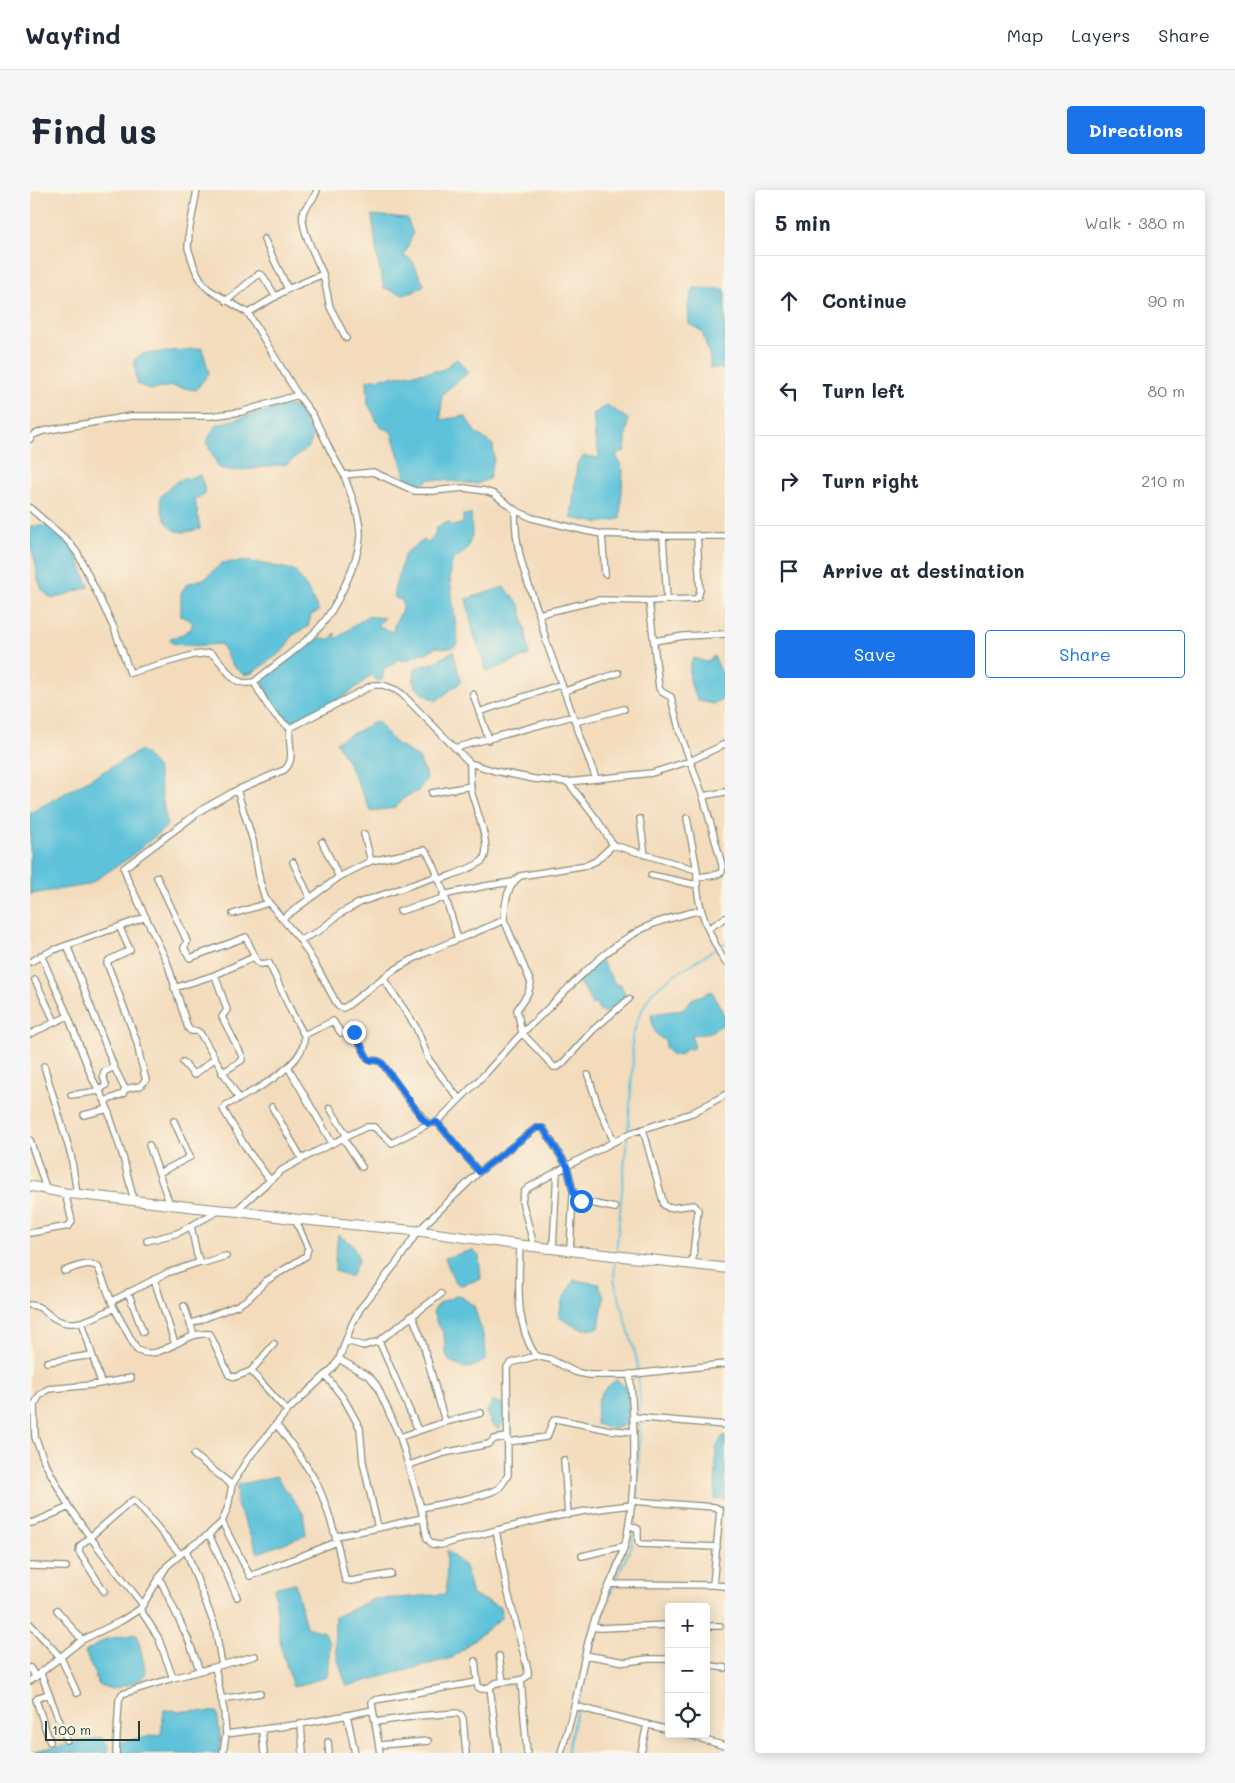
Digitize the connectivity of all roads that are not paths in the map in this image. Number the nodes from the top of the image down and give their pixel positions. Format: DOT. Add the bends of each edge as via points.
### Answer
graph roads {
  1 [pos="197,190"];
  2 [pos="316,190"];
  3 [pos="264,240"];
  4 [pos="322,274"];
  5 [pos="288,289"];
  6 [pos="276,297"];
  7 [pos="226,301"];
  8 [pos="248,313"];
  9 [pos="346,338"];
  10 [pos="298,395"];
  11 [pos="31,436"];
  12 [pos="344,475"];
  13 [pos="30,508"];
  14 [pos="515,510"];
  15 [pos="602,534"];
  16 [pos="697,535"];
  17 [pos="664,536"];
  18 [pos="725,536"];
  19 [pos="605,574"];
  20 [pos="668,600"];
  21 [pos="649,601"];
  22 [pos="539,614"];
  23 [pos="725,634"];
  24 [pos="654,640"];
  25 [pos="618,673"];
  26 [pos="254,682"];
  27 [pos="563,688"];
  28 [pos="473,694"];
  29 [pos="624,709"];
  30 [pos="479,712"];
  31 [pos="574,719"];
  32 [pos="290,728"];
  33 [pos="489,740"];
  34 [pos="725,744"];
  35 [pos="455,748"];
  36 [pos="690,761"];
  37 [pos="470,763"];
  38 [pos="596,779"];
  39 [pos="568,782"];
  40 [pos="471,786"];
  41 [pos="237,790"];
  42 [pos="725,792"];
  43 [pos="432,793"];
  44 [pos="704,796"];
  45 [pos="687,818"];
  46 [pos="640,819"];
  47 [pos="364,834"];
  48 [pos="322,842"];
  49 [pos="613,845"];
  50 [pos="645,855"];
  51 [pos="293,862"];
  52 [pos="371,862"];
  53 [pos="697,874"];
  54 [pos="651,875"];
  55 [pos="339,876"];
  56 [pos="157,877"];
  57 [pos="438,878"];
  58 [pos="512,882"];
  59 [pos="697,885"];
  60 [pos="444,896"];
  61 [pos="310,898"];
  62 [pos="268,903"];
  63 [pos="701,910"];
  64 [pos="400,911"];
  65 [pos="233,914"];
  66 [pos="146,918"];
  67 [pos="725,918"];
  68 [pos="282,920"];
  69 [pos="504,920"];
  70 [pos="120,928"];
  71 [pos="708,929"];
  72 [pos="458,939"];
  73 [pos="300,940"];
  74 [pos="67,945"];
  75 [pos="41,955"];
  76 [pos="254,957"];
  77 [pos="30,962"];
  78 [pos="725,962"];
  79 [pos="215,975"];
  80 [pos="383,978"];
  81 [pos="35,980"];
  82 [pos="174,988"];
  83 [pos="629,1000"];
  84 [pos="68,1016"];
  85 [pos="55,1022"];
  86 [pos="522,1033"];
  87 [pos="30,1034"];
  88 [pos="304,1035"];
  89 [pos="214,1059"];
  90 [pos="183,1062"];
  91 [pos="44,1066"];
  92 [pos="114,1067"];
  93 [pos="288,1068"];
  94 [pos="222,1073"];
  95 [pos="588,1075"];
  96 [pos="125,1089"];
  97 [pos="99,1091"];
  98 [pos="71,1095"];
  99 [pos="725,1095"];
  100 [pos="239,1099"];
  101 [pos="460,1099"];
  102 [pos="105,1101"];
  103 [pos="272,1106"];
  104 [pos="330,1108"];
  105 [pos="108,1109"];
  106 [pos="84,1115"];
  107 [pos="174,1121"];
  108 [pos="437,1122"];
  109 [pos="428,1124"];
  110 [pos="643,1129"];
  111 [pos="345,1137"];
  112 [pos="30,1140"];
  113 [pos="614,1142"];
  114 [pos="332,1143"];
  115 [pos="149,1145"];
  116 [pos="31,1148"];
  117 [pos="302,1159"];
  118 [pos="567,1166"];
  119 [pos="362,1167"];
  120 [pos="557,1171"];
  121 [pos="479,1172"];
  122 [pos="159,1173"];
  123 [pos="270,1180"];
  124 [pos="30,1186"];
  125 [pos="46,1188"];
  126 [pos="573,1192"];
  127 [pos="65,1193"];
  128 [pos="77,1194"];
  129 [pos="134,1200"];
  130 [pos="170,1205"];
  131 [pos="616,1208"];
  132 [pos="220,1210"];
  133 [pos="235,1210"];
  134 [pos="295,1219"];
  135 [pos="192,1226"];
  136 [pos="418,1231"];
  137 [pos="30,1234"];
  138 [pos="147,1241"];
  139 [pos="520,1244"];
  140 [pos="534,1246"];
  141 [pos="553,1248"];
  142 [pos="570,1250"];
  143 [pos="226,1256"];
  144 [pos="200,1262"];
  145 [pos="692,1264"];
  146 [pos="725,1268"];
  147 [pos="64,1272"];
  148 [pos="154,1279"];
  149 [pos="128,1292"];
  150 [pos="441,1294"];
  151 [pos="30,1305"];
  152 [pos="113,1305"];
  153 [pos="184,1306"];
  154 [pos="412,1315"];
  155 [pos="82,1322"];
  156 [pos="190,1324"];
  157 [pos="143,1332"];
  158 [pos="194,1335"];
  159 [pos="347,1341"];
  160 [pos="379,1341"];
  161 [pos="175,1344"];
  162 [pos="274,1344"];
  163 [pos="92,1355"];
  164 [pos="536,1356"];
  165 [pos="339,1358"];
  166 [pos="47,1362"];
  167 [pos="725,1364"];
  168 [pos="251,1371"];
  169 [pos="635,1373"];
  170 [pos="326,1376"];
  171 [pos="131,1378"];
  172 [pos="101,1384"];
  173 [pos="287,1411"];
  174 [pos="481,1413"];
  175 [pos="637,1418"];
  176 [pos="445,1422"];
  177 [pos="276,1424"];
  178 [pos="725,1425"];
  179 [pos="418,1430"];
  180 [pos="634,1432"];
  181 [pos="32,1437"];
  182 [pos="400,1437"];
  183 [pos="507,1439"];
  184 [pos="194,1455"];
  185 [pos="564,1460"];
  186 [pos="408,1465"];
  187 [pos="232,1485"];
  188 [pos="634,1502"];
  189 [pos="69,1507"];
  190 [pos="421,1508"];
  191 [pos="568,1515"];
  192 [pos="422,1518"];
  193 [pos="30,1522"];
  194 [pos="222,1522"];
  195 [pos="632,1526"];
  196 [pos="378,1528"];
  197 [pos="496,1530"];
  198 [pos="209,1534"];
  199 [pos="90,1537"];
  200 [pos="337,1539"];
  201 [pos="624,1546"];
  202 [pos="717,1547"];
  203 [pos="186,1550"];
  204 [pos="180,1554"];
  205 [pos="582,1556"];
  206 [pos="30,1566"];
  207 [pos="66,1568"];
  208 [pos="391,1574"];
  209 [pos="160,1577"];
  210 [pos="614,1584"];
  211 [pos="713,1586"];
  212 [pos="725,1586"];
  213 [pos="104,1591"];
  214 [pos="237,1597"];
  215 [pos="142,1607"];
  216 [pos="57,1610"];
  217 [pos="30,1624"];
  218 [pos="665,1625"];
  219 [pos="710,1626"];
  220 [pos="720,1626"];
  221 [pos="596,1628"];
  222 [pos="82,1640"];
  223 [pos="255,1656"];
  224 [pos="499,1656"];
  225 [pos="588,1656"];
  226 [pos="60,1658"];
  227 [pos="665,1659"];
  228 [pos="474,1661"];
  229 [pos="218,1666"];
  230 [pos="710,1666"];
  231 [pos="30,1668"];
  232 [pos="725,1668"];
  233 [pos="200,1671"];
  234 [pos="38,1675"];
  235 [pos="174,1678"];
  236 [pos="521,1680"];
  237 [pos="30,1681"];
  238 [pos="477,1682"];
  239 [pos="503,1682"];
  240 [pos="490,1688"];
  241 [pos="76,1693"];
  242 [pos="260,1693"];
  243 [pos="48,1694"];
  244 [pos="221,1699"];
  245 [pos="577,1707"];
  246 [pos="373,1710"];
  247 [pos="347,1715"];
  248 [pos="375,1722"];
  249 [pos="301,1724"];
  250 [pos="647,1724"];
  251 [pos="665,1729"];
  252 [pos="262,1730"];
  253 [pos="226,1734"];
  254 [pos="698,1738"];
  255 [pos="67,1740"];
  256 [pos="428,1741"];
  257 [pos="50,1742"];
  258 [pos="328,1742"];
  259 [pos="379,1745"];
  260 [pos="725,1746"];
  261 [pos="116,1753"];
  262 [pos="223,1753"];
  263 [pos="264,1753"];
  264 [pos="303,1753"];
  265 [pos="329,1753"];
  266 [pos="355,1753"];
  267 [pos="380,1753"];
  268 [pos="466,1753"];
  269 [pos="498,1753"];
  270 [pos="527,1753"];
  271 [pos="562,1753"];
  272 [pos="641,1753"];
  1 -- 7 [label="street" via="188,248 202,282"];
  2 -- 4 [label="street" via="315,198 303,214"];
  3 -- 5 [label="street"];
  4 -- 5 [label="street"];
  4 -- 9 [label="street" via="330,307"];
  5 -- 6 [label="street"];
  6 -- 7 [label="street" via="259,274"];
  6 -- 8 [label="street"];
  7 -- 8 [label="street"];
  8 -- 10 [label="street"];
  10 -- 11 [label="street" via="241,412 212,416 131,416 43,431"];
  10 -- 12 [label="street" via="313,414"];
  12 -- 14 [label="street" via="373,472 415,491 475,489 494,494"];
  12 -- 26 [label="street" via="360,532 354,565 317,630"];
  13 -- 26 [label="street" via="68,540 78,554 114,628 130,673 210,653 238,682"];
  14 -- 15 [label="street" via="545,523"];
  14 -- 22 [label="street" via="519,557"];
  15 -- 17 [label="street"];
  15 -- 19 [label="street"];
  16 -- 17 [label="street"];
  16 -- 18 [label="street"];
  16 -- 20 [label="street" via="699,594 694,599"];
  17 -- 20 [label="street"];
  20 -- 21 [label="street"];
  21 -- 22 [label="street" via="598,600"];
  21 -- 24 [label="street"];
  22 -- 27 [label="street"];
  23 -- 24 [label="street"];
  24 -- 36 [label="street" via="659,688 671,697"];
  25 -- 27 [label="street"];
  26 -- 32 [label="street" via="274,716"];
  27 -- 30 [label="street"];
  27 -- 31 [label="street"];
  28 -- 30 [label="street"];
  29 -- 31 [label="street"];
  30 -- 33 [label="street"];
  31 -- 33 [label="street"];
  31 -- 38 [label="street"];
  32 -- 35 [label="street" via="366,688 383,685 402,694"];
  32 -- 41 [label="street" via="288,767"];
  33 -- 35 [label="street"];
  34 -- 36 [label="street"];
  35 -- 37 [label="street"];
  36 -- 38 [label="street" via="652,773"];
  36 -- 44 [label="street"];
  37 -- 39 [label="street" via="501,773"];
  37 -- 40 [label="street"];
  38 -- 39 [label="street"];
  39 -- 49 [label="street"];
  40 -- 43 [label="street"];
  40 -- 57 [label="street" via="486,855 476,864"];
  41 -- 62 [label="street"];
  41 -- 66 [label="street" via="203,808 124,867"];
  42 -- 44 [label="street"];
  44 -- 53 [label="street" via="723,869 719,874"];
  45 -- 53 [label="street"];
  46 -- 50 [label="street"];
  47 -- 52 [label="street"];
  48 -- 55 [label="street"];
  49 -- 50 [label="street"];
  49 -- 58 [label="street" via="596,861 525,875"];
  50 -- 53 [label="street"];
  51 -- 61 [label="street"];
  52 -- 55 [label="street"];
  52 -- 57 [label="street" via="424,850 429,854"];
  53 -- 59 [label="street"];
  54 -- 59 [label="street"];
  55 -- 61 [label="street"];
  56 -- 76 [label="street" via="186,939 184,948 190,958 246,937"];
  57 -- 60 [label="street"];
  57 -- 73 [label="street" via="361,902"];
  58 -- 60 [label="street"];
  58 -- 69 [label="street" via="506,897"];
  59 -- 63 [label="street"];
  60 -- 64 [label="street"];
  60 -- 72 [label="street"];
  61 -- 68 [label="street"];
  62 -- 65 [label="street"];
  62 -- 68 [label="street"];
  63 -- 71 [label="street"];
  63 -- 86 [label="street" via="653,924 617,946 588,968"];
  66 -- 70 [label="street"];
  66 -- 82 [label="street" via="167,962"];
  67 -- 71 [label="street"];
  68 -- 73 [label="street"];
  69 -- 72 [label="street"];
  69 -- 86 [label="street" via="531,983 517,1010"];
  70 -- 74 [label="street"];
  70 -- 96 [label="street" via="130,950 107,963 137,1042 146,1080 140,1086"];
  71 -- 78 [label="street"];
  72 -- 80 [label="street" via="421,954"];
  73 -- 80 [label="street" via="340,1008"];
  74 -- 75 [label="street"];
  74 -- 92 [label="street"];
  75 -- 77 [label="street"];
  75 -- 84 [label="street"];
  76 -- 79 [label="street"];
  76 -- 88 [label="street" via="259,964 270,963"];
  79 -- 82 [label="street"];
  79 -- 94 [label="street" via="227,1010 222,1018 242,1056 242,1060"];
  80 -- 101 [label="street" via="416,1026 429,1060"];
  81 -- 85 [label="street"];
  82 -- 89 [label="street" via="188,1028 199,1032"];
  83 -- 86 [label="street" via="593,1030 557,1067"];
  84 -- 85 [label="street"];
  84 -- 97 [label="street"];
  85 -- 87 [label="street"];
  86 -- 101 [label="street"];
  88 -- 93 [label="street" via="304,1047"];
  88 -- 109 [label="street" via="332,1021 341,1032 354,1032 368,1059 382,1063"];
  89 -- 90 [label="street" via="194,1076"];
  89 -- 94 [label="street"];
  91 -- 128 [label="street" via="71,1155"];
  92 -- 96 [label="street"];
  92 -- 97 [label="street" via="103,1074 106,1085"];
  93 -- 100 [label="street"];
  93 -- 114 [label="street"];
  94 -- 100 [label="street"];
  95 -- 113 [label="street"];
  96 -- 102 [label="street" via="122,1094"];
  97 -- 98 [label="street"];
  97 -- 102 [label="street"];
  99 -- 110 [label="street" via="692,1113"];
  100 -- 123 [label="street" via="224,1107 224,1112"];
  101 -- 108 [label="street"];
  102 -- 105 [label="street"];
  103 -- 117 [label="street"];
  104 -- 111 [label="street"];
  105 -- 106 [label="street"];
  105 -- 129 [label="street"];
  107 -- 122 [label="street" via="190,1157"];
  108 -- 109 [label="street"];
  108 -- 121 [label="street"];
  109 -- 111 [label="street" via="392,1143 372,1126"];
  110 -- 113 [label="street"];
  110 -- 145 [label="street" via="664,1205 669,1208 694,1206 698,1210"];
  111 -- 114 [label="street"];
  111 -- 119 [label="street"];
  112 -- 116 [label="street"];
  113 -- 118 [label="street"];
  114 -- 117 [label="street"];
  115 -- 122 [label="street"];
  116 -- 125 [label="street"];
  117 -- 123 [label="street"];
  118 -- 120 [label="street"];
  118 -- 121 [label="street" via="546,1130 538,1127"];
  118 -- 126 [label="street"];
  120 -- 140 [label="street" via="528,1188 523,1195"];
  120 -- 141 [label="street"];
  121 -- 136 [label="street"];
  122 -- 130 [label="street"];
  123 -- 133 [label="street"];
  124 -- 125 [label="main road"];
  125 -- 127 [label="main road"];
  126 -- 131 [label="street" via="581,1201"];
  126 -- 142 [label="street"];
  127 -- 128 [label="main road"];
  127 -- 137 [label="street" via="71,1224"];
  128 -- 129 [label="main road"];
  129 -- 130 [label="main road"];
  130 -- 132 [label="main road"];
  132 -- 133 [label="main road"];
  132 -- 135 [label="street"];
  133 -- 134 [label="main road"];
  134 -- 136 [label="main road"];
  134 -- 156 [label="street" via="308,1248 306,1256 266,1281 238,1305"];
  135 -- 138 [label="street"];
  135 -- 144 [label="street"];
  136 -- 139 [label="main road"];
  136 -- 159 [label="street" via="360,1309"];
  139 -- 140 [label="main road"];
  139 -- 164 [label="street" via="521,1318"];
  140 -- 141 [label="main road"];
  141 -- 142 [label="main road"];
  142 -- 145 [label="main road"];
  143 -- 144 [label="street"];
  144 -- 148 [label="street"];
  145 -- 146 [label="main road"];
  147 -- 152 [label="street" via="96,1264"];
  148 -- 149 [label="street"];
  148 -- 161 [label="street"];
  149 -- 152 [label="street"];
  149 -- 157 [label="street"];
  150 -- 154 [label="street"];
  151 -- 155 [label="street" via="40,1307 60,1322"];
  152 -- 155 [label="street"];
  152 -- 161 [label="street" via="137,1350 154,1353"];
  153 -- 156 [label="street"];
  154 -- 160 [label="street"];
  154 -- 176 [label="street"];
  155 -- 163 [label="street"];
  156 -- 158 [label="street"];
  158 -- 161 [label="street"];
  158 -- 168 [label="street" via="206,1333 212,1336 229,1375 234,1377"];
  159 -- 160 [label="street" via="364,1346"];
  159 -- 165 [label="street"];
  160 -- 179 [label="street"];
  162 -- 168 [label="street"];
  163 -- 166 [label="street"];
  163 -- 172 [label="street"];
  164 -- 169 [label="street" via="550,1358 582,1374"];
  164 -- 183 [label="street" via="507,1366"];
  165 -- 170 [label="street"];
  165 -- 182 [label="street" via="374,1381"];
  167 -- 169 [label="street"];
  168 -- 173 [label="street"];
  169 -- 175 [label="street"];
  170 -- 173 [label="street"];
  170 -- 196 [label="street" via="360,1428 363,1462"];
  171 -- 172 [label="street"];
  172 -- 181 [label="street" via="44,1391 34,1406"];
  173 -- 177 [label="street"];
  174 -- 176 [label="street"];
  175 -- 178 [label="street"];
  175 -- 180 [label="street"];
  176 -- 179 [label="street"];
  177 -- 187 [label="street"];
  177 -- 200 [label="street" via="299,1454 317,1486"];
  179 -- 182 [label="street"];
  180 -- 183 [label="street" via="556,1419 547,1437"];
  180 -- 188 [label="street"];
  181 -- 189 [label="street"];
  182 -- 186 [label="street"];
  183 -- 186 [label="street" via="494,1439 489,1444 436,1455"];
  183 -- 190 [label="street" via="508,1475 500,1487 485,1494"];
  184 -- 187 [label="street"];
  185 -- 191 [label="street"];
  186 -- 190 [label="street"];
  187 -- 194 [label="street"];
  188 -- 191 [label="street"];
  188 -- 195 [label="street"];
  188 -- 202 [label="street" via="718,1508"];
  189 -- 193 [label="street"];
  189 -- 199 [label="street"];
  190 -- 192 [label="street"];
  191 -- 197 [label="street"];
  192 -- 196 [label="street"];
  192 -- 197 [label="street" via="429,1542 436,1545"];
  194 -- 198 [label="street"];
  194 -- 200 [label="street" via="250,1576"];
  195 -- 201 [label="street"];
  195 -- 202 [label="street" via="638,1529 640,1544"];
  196 -- 200 [label="street"];
  197 -- 236 [label="street" via="528,1671 527,1677"];
  198 -- 203 [label="street"];
  198 -- 214 [label="street"];
  199 -- 204 [label="street" via="133,1500"];
  199 -- 213 [label="street" via="78,1550"];
  199 -- 215 [label="street"];
  200 -- 208 [label="street" via="345,1580"];
  201 -- 205 [label="street"];
  201 -- 210 [label="street"];
  202 -- 211 [label="street"];
  203 -- 204 [label="street"];
  203 -- 229 [label="street" via="212,1618"];
  204 -- 209 [label="street" via="166,1566"];
  206 -- 207 [label="street"];
  209 -- 215 [label="street"];
  209 -- 233 [label="street"];
  210 -- 211 [label="street"];
  210 -- 221 [label="street"];
  211 -- 212 [label="street"];
  215 -- 222 [label="street"];
  215 -- 235 [label="street"];
  216 -- 222 [label="street"];
  217 -- 226 [label="street"];
  218 -- 221 [label="street"];
  219 -- 220 [label="street"];
  221 -- 225 [label="street"];
  222 -- 226 [label="street"];
  223 -- 229 [label="street"];
  224 -- 239 [label="street"];
  225 -- 227 [label="street" via="625,1662"];
  225 -- 245 [label="street"];
  226 -- 234 [label="street"];
  226 -- 241 [label="street"];
  228 -- 238 [label="street"];
  229 -- 233 [label="street"];
  229 -- 244 [label="street"];
  230 -- 232 [label="street"];
  231 -- 234 [label="street"];
  233 -- 235 [label="street"];
  234 -- 237 [label="street"];
  234 -- 243 [label="street"];
  235 -- 261 [label="street" via="125,1692 120,1697"];
  236 -- 239 [label="street"];
  236 -- 270 [label="street"];
  238 -- 240 [label="street" via="480,1688"];
  238 -- 246 [label="street" via="375,1700 372,1702"];
  239 -- 240 [label="street"];
  240 -- 269 [label="street"];
  242 -- 244 [label="street"];
  243 -- 255 [label="street"];
  243 -- 257 [label="street" via="36,1700"];
  244 -- 253 [label="street"];
  245 -- 250 [label="street"];
  245 -- 271 [label="street"];
  246 -- 247 [label="street"];
  246 -- 248 [label="street"];
  247 -- 249 [label="street"];
  247 -- 266 [label="street"];
  248 -- 259 [label="street"];
  248 -- 268 [label="street" via="459,1714 463,1719"];
  249 -- 252 [label="street"];
  249 -- 264 [label="street"];
  250 -- 251 [label="street"];
  250 -- 272 [label="street"];
  252 -- 253 [label="street"];
  252 -- 263 [label="street"];
  253 -- 262 [label="street"];
  254 -- 260 [label="street"];
  256 -- 259 [label="street"];
  258 -- 265 [label="street"];
  259 -- 267 [label="street"];
}
